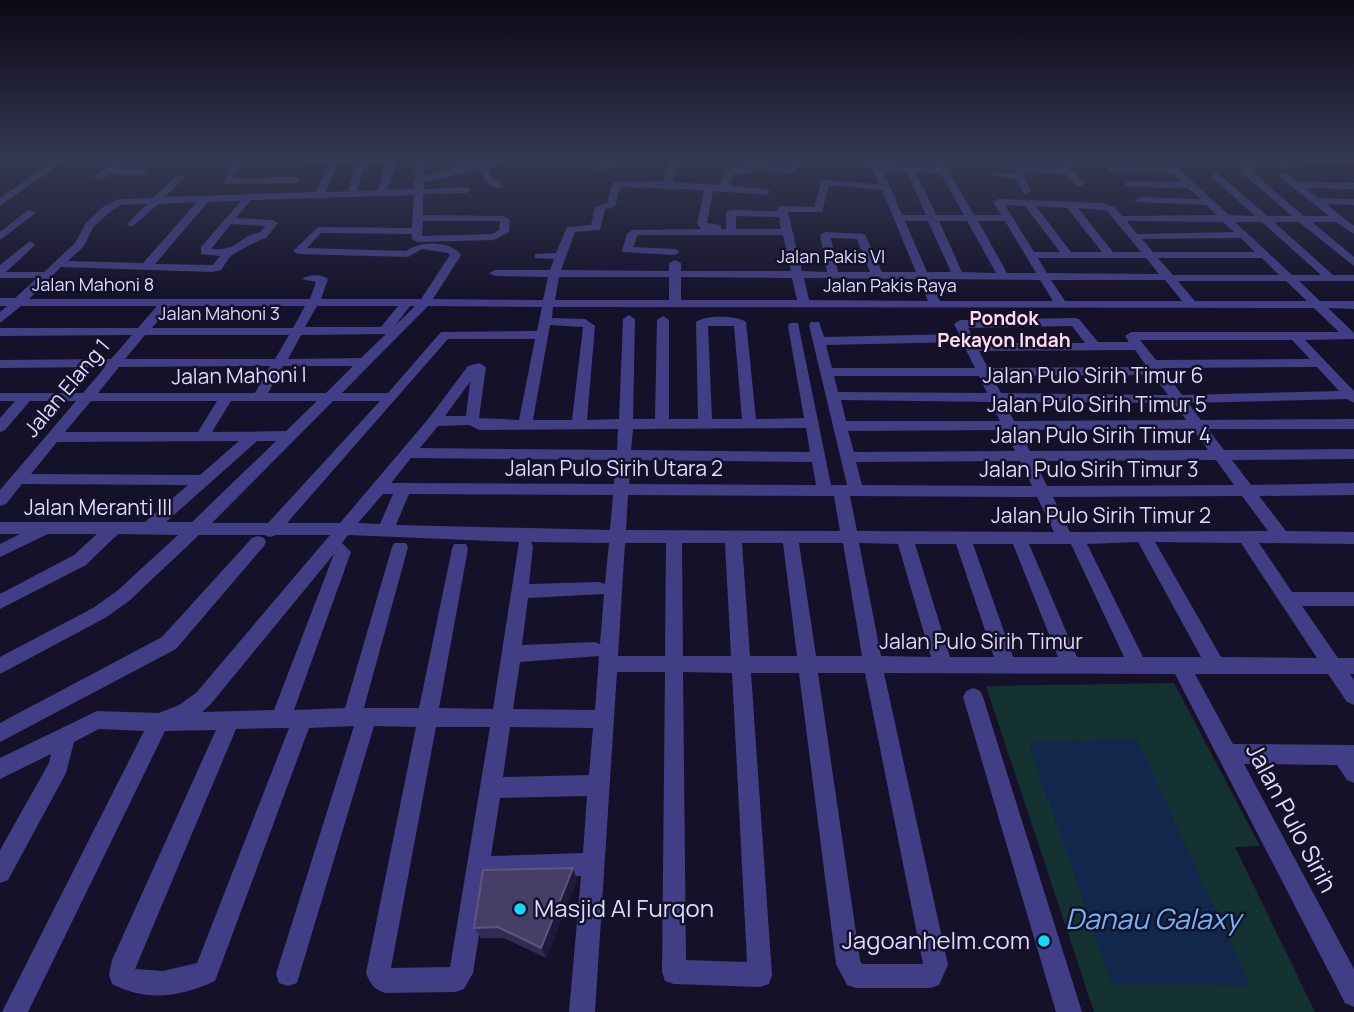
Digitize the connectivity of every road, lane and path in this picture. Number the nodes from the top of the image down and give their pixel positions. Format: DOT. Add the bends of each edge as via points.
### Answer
graph roads {
  1 [pos="112,205"];
  2 [pos="151,205"];
  3 [pos="200,205"];
  4 [pos="243,205"];
  5 [pos="417,205"];
  6 [pos="610,205"];
  7 [pos="706,205"];
  8 [pos="819,205"];
  9 [pos="892,205"];
  10 [pos="927,205"];
  11 [pos="965,205"];
  12 [pos="1000,205"];
  13 [pos="1030,205"];
  14 [pos="1075,205"];
  15 [pos="1091,205"];
  16 [pos="1211,205"];
  17 [pos="1248,205"];
  18 [pos="1283,205"];
  19 [pos="1321,205"];
  20 [pos="32,212"];
  21 [pos="782,214"];
  22 [pos="417,218"];
  23 [pos="897,218"];
  24 [pos="933,218"];
  25 [pos="972,218"];
  26 [pos="1006,218"];
  27 [pos="1125,218"];
  28 [pos="1224,218"];
  29 [pos="1262,218"];
  30 [pos="1298,218"];
  31 [pos="1337,218"];
  32 [pos="1354,218"];
  33 [pos="230,221"];
  34 [pos="132,224"];
  35 [pos="730,230"];
  36 [pos="1354,231"];
  37 [pos="675,232"];
  38 [pos="787,232"];
  39 [pos="1243,235"];
  40 [pos="1140,236"];
  41 [pos="0,237"];
  42 [pos="418,238"];
  43 [pos="30,244"];
  44 [pos="675,252"];
  45 [pos="228,253"];
  46 [pos="1067,254"];
  47 [pos="1029,255"];
  48 [pos="1110,255"];
  49 [pos="1143,255"];
  50 [pos="1156,255"];
  51 [pos="1264,255"];
  52 [pos="539,256"];
  53 [pos="560,256"];
  54 [pos="60,264"];
  55 [pos="1354,264"];
  56 [pos="147,266"];
  57 [pos="0,273"];
  58 [pos="495,273"];
  59 [pos="554,273"];
  60 [pos="676,273"];
  61 [pos="795,274"];
  62 [pos="833,274"];
  63 [pos="877,274"];
  64 [pos="1042,274"];
  65 [pos="48,275"];
  66 [pos="922,275"];
  67 [pos="958,275"];
  68 [pos="1003,275"];
  69 [pos="1328,275"];
  70 [pos="1171,277"];
  71 [pos="1290,278"];
  72 [pos="1354,278"];
  73 [pos="308,279"];
  74 [pos="0,302"];
  75 [pos="19,302"];
  76 [pos="315,302"];
  77 [pos="547,302"];
  78 [pos="166,303"];
  79 [pos="407,303"];
  80 [pos="425,303"];
  81 [pos="675,303"];
  82 [pos="935,303"];
  83 [pos="1060,303"];
  84 [pos="804,304"];
  85 [pos="1191,304"];
  86 [pos="1317,305"];
  87 [pos="1354,305"];
  88 [pos="0,319"];
  89 [pos="629,320"];
  90 [pos="663,320"];
  91 [pos="815,325"];
  92 [pos="794,326"];
  93 [pos="541,328"];
  94 [pos="0,332"];
  95 [pos="141,332"];
  96 [pos="298,332"];
  97 [pos="1294,335"];
  98 [pos="820,341"];
  99 [pos="969,342"];
  100 [pos="1094,346"];
  101 [pos="1138,346"];
  102 [pos="366,362"];
  103 [pos="279,363"];
  104 [pos="1321,363"];
  105 [pos="0,364"];
  106 [pos="115,364"];
  107 [pos="1155,367"];
  108 [pos="984,371"];
  109 [pos="828,372"];
  110 [pos="27,396"];
  111 [pos="834,396"];
  112 [pos="996,396"];
  113 [pos="0,397"];
  114 [pos="259,397"];
  115 [pos="329,397"];
  116 [pos="392,397"];
  117 [pos="1352,397"];
  118 [pos="86,398"];
  119 [pos="226,398"];
  120 [pos="1179,399"];
  121 [pos="472,420"];
  122 [pos="434,421"];
  123 [pos="749,422"];
  124 [pos="662,423"];
  125 [pos="705,423"];
  126 [pos="810,423"];
  127 [pos="626,424"];
  128 [pos="1354,424"];
  129 [pos="525,425"];
  130 [pos="579,425"];
  131 [pos="0,426"];
  132 [pos="841,426"];
  133 [pos="1009,426"];
  134 [pos="1200,426"];
  135 [pos="202,436"];
  136 [pos="254,436"];
  137 [pos="289,436"];
  138 [pos="54,437"];
  139 [pos="405,453"];
  140 [pos="1354,454"];
  141 [pos="1222,456"];
  142 [pos="622,457"];
  143 [pos="817,457"];
  144 [pos="848,457"];
  145 [pos="1025,457"];
  146 [pos="18,479"];
  147 [pos="202,480"];
  148 [pos="377,488"];
  149 [pos="403,489"];
  150 [pos="1354,489"];
  151 [pos="620,490"];
  152 [pos="840,490"];
  153 [pos="1247,490"];
  154 [pos="1042,491"];
  155 [pos="0,500"];
  156 [pos="0,528"];
  157 [pos="49,528"];
  158 [pos="149,528"];
  159 [pos="113,529"];
  160 [pos="344,529"];
  161 [pos="195,530"];
  162 [pos="385,532"];
  163 [pos="790,535"];
  164 [pos="264,536"];
  165 [pos="733,536"];
  166 [pos="849,536"];
  167 [pos="904,536"];
  168 [pos="1143,536"];
  169 [pos="617,537"];
  170 [pos="674,537"];
  171 [pos="962,537"];
  172 [pos="1018,537"];
  173 [pos="1071,538"];
  174 [pos="1246,538"];
  175 [pos="1282,538"];
  176 [pos="1354,538"];
  177 [pos="331,544"];
  178 [pos="525,546"];
  179 [pos="400,547"];
  180 [pos="460,549"];
  181 [pos="0,551"];
  182 [pos="599,589"];
  183 [pos="521,591"];
  184 [pos="1288,599"];
  185 [pos="1354,599"];
  186 [pos="0,602"];
  187 [pos="512,654"];
  188 [pos="601,657"];
  189 [pos="674,664"];
  190 [pos="743,665"];
  191 [pos="808,665"];
  192 [pos="873,665"];
  193 [pos="943,665"];
  194 [pos="1006,665"];
  195 [pos="1070,665"];
  196 [pos="0,666"];
  197 [pos="1138,666"];
  198 [pos="1181,666"];
  199 [pos="1216,666"];
  200 [pos="1334,666"];
  201 [pos="1354,666"];
  202 [pos="1354,696"];
  203 [pos="973,697"];
  204 [pos="359,717"];
  205 [pos="428,717"];
  206 [pos="604,719"];
  207 [pos="291,720"];
  208 [pos="501,720"];
  209 [pos="230,721"];
  210 [pos="159,722"];
  211 [pos="0,733"];
  212 [pos="65,735"];
  213 [pos="1227,754"];
  214 [pos="1348,755"];
  215 [pos="0,769"];
  216 [pos="1354,773"];
  217 [pos="599,785"];
  218 [pos="491,788"];
  219 [pos="594,864"];
  220 [pos="478,868"];
  221 [pos="0,872"];
  222 [pos="288,974"];
  223 [pos="1354,994"];
  224 [pos="15,1012"];
  225 [pos="582,1012"];
  226 [pos="1069,1012"];
  1 -- 54 [label="street"];
  2 -- 34 [label="street"];
  3 -- 56 [label="street"];
  4 -- 33 [label="street"];
  5 -- 22 [label="street"];
  6 -- 53 [label="street" via="600,207 596,228 571,229"];
  7 -- 35 [label="street" via="702,225"];
  8 -- 21 [label="street" via="818,209 784,208"];
  9 -- 23 [label="street"];
  10 -- 24 [label="street"];
  11 -- 25 [label="street"];
  12 -- 26 [label="street"];
  13 -- 46 [label="street"];
  14 -- 48 [label="street"];
  15 -- 70 [label="street" via="1111,209"];
  16 -- 28 [label="street"];
  17 -- 29 [label="street"];
  18 -- 30 [label="street"];
  19 -- 31 [label="street"];
  20 -- 41 [label="street"];
  21 -- 35 [label="street" via="731,213"];
  21 -- 38 [label="street"];
  22 -- 42 [label="street"];
  22 -- 42 [label="street" via="505,219 505,232 500,235"];
  23 -- 24 [label="street"];
  23 -- 66 [label="street"];
  24 -- 25 [label="street"];
  24 -- 67 [label="street"];
  25 -- 26 [label="street"];
  25 -- 68 [label="street"];
  26 -- 47 [label="street"];
  27 -- 28 [label="street"];
  28 -- 29 [label="street"];
  28 -- 39 [label="street"];
  29 -- 30 [label="street"];
  29 -- 69 [label="street"];
  30 -- 31 [label="street"];
  30 -- 55 [label="street"];
  31 -- 32 [label="street"];
  31 -- 36 [label="street"];
  33 -- 45 [label="street" via="205,250"];
  33 -- 45 [label="street" via="273,223 243,249"];
  35 -- 37 [label="street"];
  35 -- 38 [label="street"];
  37 -- 44 [label="street"];
  37 -- 44 [label="street" via="633,232 628,250"];
  38 -- 61 [label="street"];
  39 -- 40 [label="street"];
  39 -- 51 [label="street"];
  42 -- 42 [label="street" via="408,254 298,251 318,230"];
  42 -- 80 [label="street" via="456,255"];
  43 -- 57 [label="street"];
  44 -- 60 [label="street"];
  45 -- 56 [label="street" via="214,269"];
  46 -- 47 [label="street"];
  46 -- 48 [label="street"];
  47 -- 64 [label="street"];
  48 -- 49 [label="street"];
  50 -- 51 [label="street"];
  51 -- 71 [label="street"];
  52 -- 53 [label="street"];
  53 -- 59 [label="street"];
  54 -- 56 [label="street"];
  54 -- 65 [label="street"];
  57 -- 65 [label="street"];
  58 -- 59 [label="street, Jalan Pakis VI"];
  59 -- 60 [label="street, Jalan Pakis VI"];
  59 -- 77 [label="street"];
  60 -- 61 [label="street, Jalan Pakis VI"];
  60 -- 81 [label="street"];
  61 -- 62 [label="street, Jalan Pakis VI"];
  61 -- 84 [label="street"];
  62 -- 63 [label="street, Jalan Pakis VI"];
  62 -- 63 [label="street" via="825,235 855,234 862,236"];
  63 -- 66 [label="street, Jalan Pakis VI"];
  64 -- 68 [label="street, Jalan Pakis VI"];
  64 -- 70 [label="street, Jalan Pakis VI"];
  64 -- 83 [label="street"];
  65 -- 75 [label="street"];
  66 -- 67 [label="street, Jalan Pakis VI"];
  66 -- 82 [label="street"];
  67 -- 68 [label="street, Jalan Pakis VI"];
  70 -- 71 [label="street, Jalan Pakis VI"];
  70 -- 85 [label="street"];
  71 -- 72 [label="street, Jalan Pakis VI"];
  71 -- 86 [label="street"];
  73 -- 76 [label="street" via="323,280"];
  74 -- 75 [label="street, Jalan Mahoni 8"];
  75 -- 78 [label="street, Jalan Mahoni 8"];
  75 -- 88 [label="street"];
  76 -- 78 [label="street, Jalan Mahoni 8"];
  76 -- 79 [label="street, Jalan Pakis Raya"];
  76 -- 96 [label="street"];
  77 -- 80 [label="street, Jalan Pakis Raya"];
  77 -- 81 [label="street, Jalan Pakis Raya"];
  77 -- 93 [label="street"];
  78 -- 95 [label="street, Jalan Elang 1"];
  79 -- 80 [label="street, Jalan Pakis Raya"];
  79 -- 96 [label="street, Jalan Mahoni 3" via="384,331"];
  80 -- 102 [label="street"];
  81 -- 84 [label="street, Jalan Pakis Raya"];
  82 -- 83 [label="street, Jalan Pakis Raya"];
  82 -- 84 [label="street, Jalan Pakis Raya"];
  83 -- 85 [label="street, Jalan Pakis Raya"];
  85 -- 86 [label="street, Jalan Pakis Raya"];
  86 -- 87 [label="street, Jalan Pakis Raya"];
  86 -- 97 [label="street" via="1350,336"];
  89 -- 127 [label="street"];
  90 -- 124 [label="street"];
  91 -- 98 [label="street"];
  92 -- 126 [label="street"];
  93 -- 116 [label="street" via="446,334"];
  93 -- 129 [label="street"];
  93 -- 130 [label="street" via="589,326"];
  94 -- 95 [label="street, Jalan Mahoni 3"];
  95 -- 96 [label="street, Jalan Mahoni 3"];
  95 -- 106 [label="street, Jalan Elang 1"];
  96 -- 103 [label="street"];
  97 -- 101 [label="street" via="1131,335"];
  97 -- 104 [label="street"];
  98 -- 99 [label="street"];
  98 -- 109 [label="street"];
  99 -- 100 [label="street"];
  99 -- 100 [label="street" via="961,322 1074,322"];
  99 -- 108 [label="street"];
  100 -- 101 [label="street"];
  101 -- 107 [label="street"];
  102 -- 103 [label="street"];
  102 -- 115 [label="street"];
  103 -- 106 [label="street"];
  103 -- 114 [label="street"];
  104 -- 107 [label="street"];
  104 -- 117 [label="street"];
  105 -- 106 [label="street"];
  106 -- 118 [label="street, Jalan Elang 1"];
  107 -- 108 [label="street"];
  107 -- 120 [label="street"];
  108 -- 109 [label="street"];
  108 -- 112 [label="street"];
  109 -- 111 [label="street"];
  110 -- 113 [label="street, Jalan Mahoni I"];
  110 -- 118 [label="street, Jalan Mahoni I"];
  110 -- 131 [label="street"];
  111 -- 112 [label="street, Jalan Pulo Sirih Timur 6"];
  111 -- 132 [label="street"];
  112 -- 120 [label="street, Jalan Pulo Sirih Timur 6"];
  112 -- 133 [label="street"];
  114 -- 115 [label="street, Jalan Mahoni I"];
  114 -- 119 [label="street, Jalan Mahoni I"];
  115 -- 116 [label="street, Jalan Mahoni I"];
  115 -- 137 [label="street"];
  116 -- 164 [label="street"];
  117 -- 120 [label="street, Jalan Pulo Sirih Timur 6"];
  118 -- 119 [label="street, Jalan Mahoni I"];
  118 -- 138 [label="street, Jalan Elang 1"];
  119 -- 135 [label="street"];
  120 -- 134 [label="street"];
  121 -- 122 [label="street"];
  121 -- 122 [label="street" via="479,367"];
  121 -- 129 [label="street" via="479,425"];
  122 -- 139 [label="street"];
  123 -- 125 [label="street"];
  123 -- 125 [label="street" via="740,322 728,321 702,322"];
  123 -- 126 [label="street"];
  124 -- 125 [label="street"];
  124 -- 127 [label="street"];
  126 -- 143 [label="street"];
  127 -- 130 [label="street"];
  127 -- 142 [label="street"];
  128 -- 134 [label="street, Jalan Pulo Sirih Timur 5"];
  129 -- 130 [label="street"];
  132 -- 133 [label="street, Jalan Pulo Sirih Timur 5"];
  132 -- 144 [label="street"];
  133 -- 134 [label="street, Jalan Pulo Sirih Timur 5"];
  133 -- 145 [label="street"];
  134 -- 141 [label="street"];
  135 -- 136 [label="street"];
  135 -- 138 [label="street"];
  136 -- 137 [label="street"];
  136 -- 147 [label="street"];
  137 -- 161 [label="street"];
  138 -- 146 [label="street, Jalan Elang 1"];
  139 -- 142 [label="street"];
  139 -- 148 [label="street"];
  140 -- 141 [label="street, Jalan Pulo Sirih Timur 4"];
  141 -- 145 [label="street, Jalan Pulo Sirih Timur 4"];
  141 -- 153 [label="street"];
  142 -- 143 [label="street"];
  142 -- 151 [label="street"];
  143 -- 152 [label="street"];
  144 -- 145 [label="street, Jalan Pulo Sirih Timur 4"];
  144 -- 152 [label="street"];
  145 -- 154 [label="street"];
  146 -- 147 [label="street"];
  146 -- 155 [label="street, Jalan Elang 1"];
  147 -- 158 [label="street"];
  148 -- 149 [label="street, Jalan Pulo Sirih Utara 2"];
  148 -- 160 [label="street"];
  149 -- 151 [label="street, Jalan Pulo Sirih Utara 2"];
  149 -- 162 [label="street"];
  150 -- 153 [label="street, Jalan Pulo Sirih Timur 3"];
  151 -- 152 [label="street, Jalan Pulo Sirih Utara 2"];
  151 -- 169 [label="street"];
  152 -- 154 [label="street, Jalan Pulo Sirih Timur 3"];
  152 -- 166 [label="street"];
  153 -- 154 [label="street, Jalan Pulo Sirih Timur 3"];
  153 -- 175 [label="street"];
  154 -- 173 [label="street"];
  156 -- 157 [label="street, Jalan Meranti III"];
  157 -- 159 [label="street, Jalan Meranti III"];
  157 -- 181 [label="street"];
  158 -- 159 [label="street, Jalan Meranti III"];
  158 -- 161 [label="street, Jalan Meranti III"];
  159 -- 186 [label="street" via="80,560"];
  160 -- 162 [label="street, Jalan Meranti III"];
  160 -- 164 [label="street, Jalan Meranti III"];
  160 -- 177 [label="street"];
  161 -- 164 [label="street, Jalan Meranti III"];
  161 -- 196 [label="street" via="107,608"];
  162 -- 169 [label="street, Jalan Meranti III"];
  163 -- 165 [label="street, Jalan Pulo Sirih Timur 2"];
  163 -- 166 [label="street, Jalan Pulo Sirih Timur 2"];
  163 -- 191 [label="street"];
  164 -- 211 [label="street" via="169,643"];
  165 -- 170 [label="street, Jalan Pulo Sirih Timur 2"];
  165 -- 190 [label="street"];
  166 -- 167 [label="street, Jalan Pulo Sirih Timur 2"];
  166 -- 192 [label="street"];
  167 -- 171 [label="street, Jalan Pulo Sirih Timur 2"];
  167 -- 193 [label="street"];
  168 -- 173 [label="street, Jalan Pulo Sirih Timur 2"];
  168 -- 174 [label="street, Jalan Pulo Sirih Timur 2"];
  168 -- 199 [label="street"];
  169 -- 170 [label="street, Jalan Pulo Sirih Timur 2"];
  169 -- 188 [label="street"];
  170 -- 189 [label="street"];
  171 -- 172 [label="street, Jalan Pulo Sirih Timur 2"];
  171 -- 194 [label="street"];
  172 -- 173 [label="street, Jalan Pulo Sirih Timur 2"];
  172 -- 195 [label="street"];
  173 -- 197 [label="street"];
  174 -- 175 [label="street, Jalan Pulo Sirih Timur 2"];
  174 -- 184 [label="street"];
  175 -- 176 [label="street, Jalan Pulo Sirih Timur 2"];
  177 -- 207 [label="street" via="343,552"];
  177 -- 210 [label="street" via="203,699 186,712"];
  178 -- 183 [label="street"];
  179 -- 204 [label="street"];
  180 -- 205 [label="street"];
  182 -- 183 [label="street"];
  183 -- 187 [label="street"];
  184 -- 185 [label="street"];
  184 -- 200 [label="street"];
  187 -- 188 [label="street, Jalan Pulo Sirih Timur"];
  187 -- 208 [label="street"];
  188 -- 189 [label="street, Jalan Pulo Sirih Timur"];
  188 -- 206 [label="street"];
  189 -- 190 [label="street, Jalan Pulo Sirih Timur"];
  189 -- 190 [label="street" via="674,972 760,975"];
  190 -- 191 [label="street, Jalan Pulo Sirih Timur"];
  191 -- 192 [label="street, Jalan Pulo Sirih Timur"];
  191 -- 192 [label="street" via="848,964 856,976 930,976 936,965"];
  192 -- 193 [label="street, Jalan Pulo Sirih Timur"];
  193 -- 194 [label="street, Jalan Pulo Sirih Timur"];
  194 -- 195 [label="street, Jalan Pulo Sirih Timur"];
  195 -- 197 [label="street, Jalan Pulo Sirih Timur"];
  197 -- 198 [label="street, Jalan Pulo Sirih Timur"];
  198 -- 199 [label="street, Jalan Pulo Sirih Timur"];
  198 -- 213 [label="street, Jalan Pulo Sirih"];
  199 -- 200 [label="street, Jalan Pulo Sirih Timur"];
  200 -- 201 [label="street, Jalan Pulo Sirih Timur"];
  200 -- 202 [label="street"];
  203 -- 226 [label="street"];
  204 -- 205 [label="street"];
  204 -- 207 [label="street"];
  204 -- 222 [label="street"];
  205 -- 208 [label="street"];
  205 -- 220 [label="street" via="378,973 385,981 455,980 461,973"];
  206 -- 208 [label="street"];
  206 -- 217 [label="street"];
  207 -- 209 [label="street"];
  207 -- 209 [label="street" via="206,972 191,980 133,984 121,975 124,960"];
  208 -- 218 [label="street"];
  209 -- 210 [label="street"];
  210 -- 212 [label="street" via="97,720"];
  210 -- 224 [label="street"];
  212 -- 215 [label="street"];
  212 -- 221 [label="street" via="59,766"];
  213 -- 214 [label="street"];
  213 -- 223 [label="street, Jalan Pulo Sirih"];
  214 -- 216 [label="street"];
  217 -- 218 [label="street"];
  217 -- 219 [label="street"];
  218 -- 220 [label="street"];
  219 -- 220 [label="street"];
  219 -- 225 [label="street"];
}
